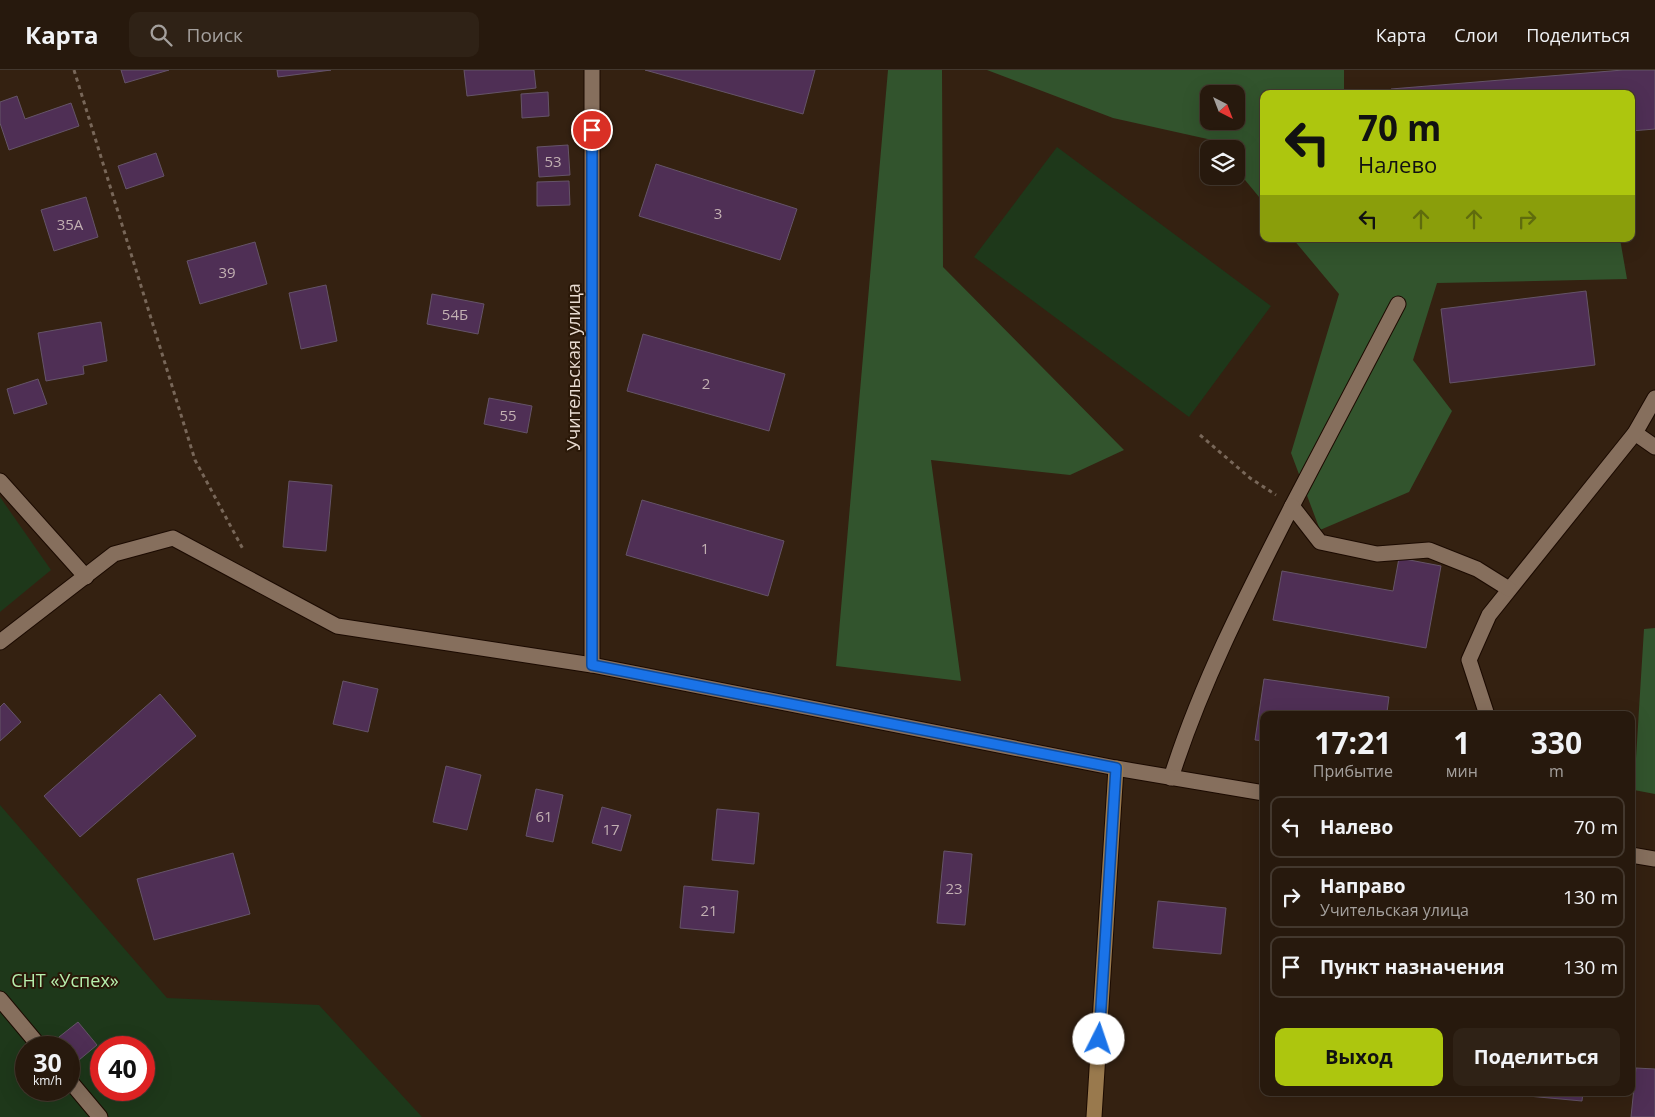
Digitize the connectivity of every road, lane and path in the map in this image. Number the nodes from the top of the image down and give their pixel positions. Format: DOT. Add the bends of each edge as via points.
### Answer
graph roads {
  1 [pos="74,70"];
  2 [pos="592,70"];
  3 [pos="1398,304"];
  4 [pos="1655,398"];
  5 [pos="1635,433"];
  6 [pos="1200,435"];
  7 [pos="1655,447"];
  8 [pos="0,481"];
  9 [pos="1292,506"];
  10 [pos="245,553"];
  11 [pos="86,577"];
  12 [pos="1509,589"];
  13 [pos="0,642"];
  14 [pos="592,665"];
  15 [pos="1486,711"];
  16 [pos="1116,768"];
  17 [pos="1171,778"];
  18 [pos="1260,792"];
  19 [pos="1635,856"];
  20 [pos="1655,859"];
  21 [pos="0,998"];
  22 [pos="31,1036"];
  23 [pos="80,1093"];
  24 [pos="100,1117"];
  25 [pos="1094,1117"];
  26 [pos="1100,1117"];
  1 -- 10 [label="path" via="195,460"];
  2 -- 14 [label="street, Учительская улица"];
  3 -- 9 [label="street"];
  4 -- 5 [label="street"];
  5 -- 7 [label="street"];
  5 -- 12 [label="street"];
  6 -- 9 [label="path" via="1250,478"];
  8 -- 11 [label="street"];
  9 -- 12 [label="street" via="1320,542 1377,554 1429,550 1477,568"];
  9 -- 17 [label="street" via="1186,728"];
  11 -- 13 [label="street"];
  11 -- 14 [label="street" via="114,554 173,538 336,626"];
  12 -- 15 [label="street" via="1489,615 1469,660"];
  14 -- 16 [label="street"];
  16 -- 17 [label="street"];
  16 -- 25 [label="street"];
  17 -- 18 [label="street"];
  19 -- 20 [label="street"];
  21 -- 22 [label="street"];
  23 -- 24 [label="street"];
  25 -- 26 [label="street"];
}
